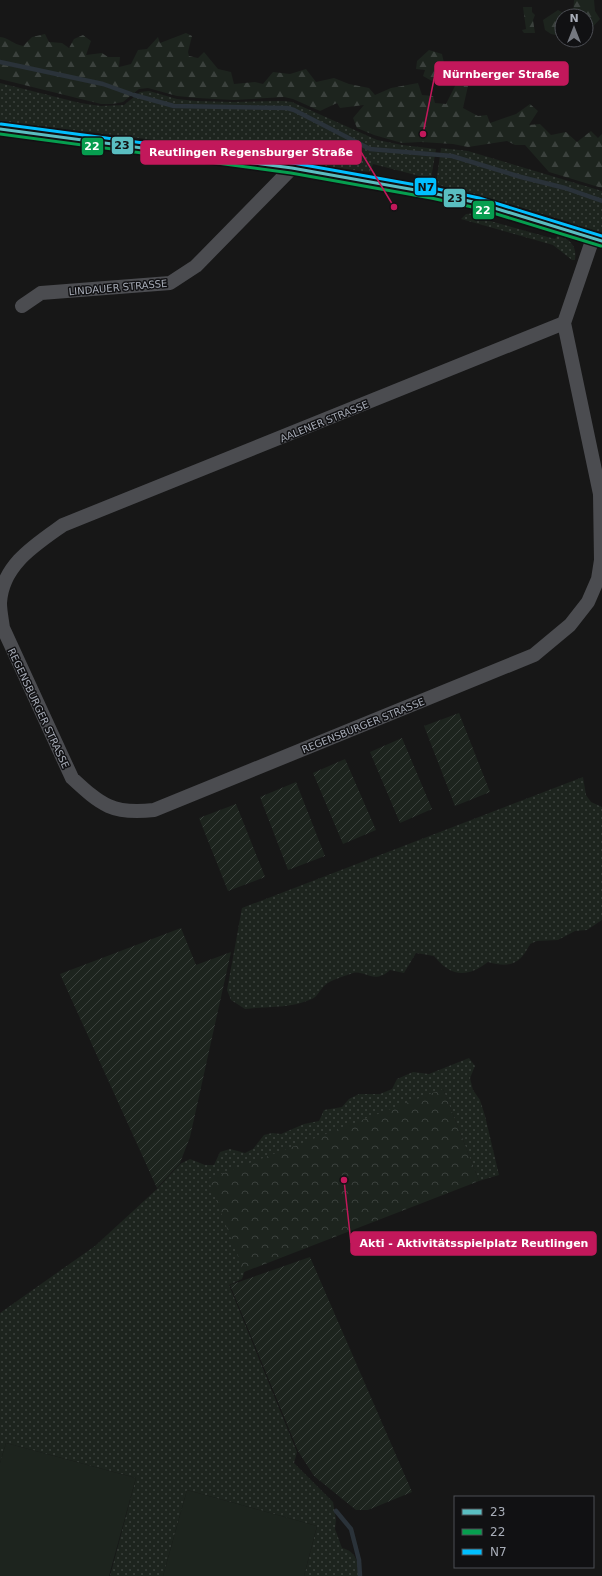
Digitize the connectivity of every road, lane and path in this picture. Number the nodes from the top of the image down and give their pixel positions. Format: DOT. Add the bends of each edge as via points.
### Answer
graph roads {
  1 [pos="0,129"];
  2 [pos="292,168"];
  3 [pos="597,240"];
  4 [pos="22,306"];
  5 [pos="564,323"];
  6 [pos="11,568"];
  1 -- 2 [label="street"];
  2 -- 3 [label="street" via="478,203"];
  2 -- 4 [label="street, LINDAUER STRASSE" via="196,266 170,283 41,293"];
  3 -- 5 [label="street"];
  5 -- 6 [label="street, AALENER STRASSE" via="63,526 36,544"];
  5 -- 6 [label="street, REGENSBURGER STRASSE" via="600,494 601,560 598,579 588,602 570,626 534,655 154,810 133,812 108,806 90,795 72,778 3,628 0,604"];
}
